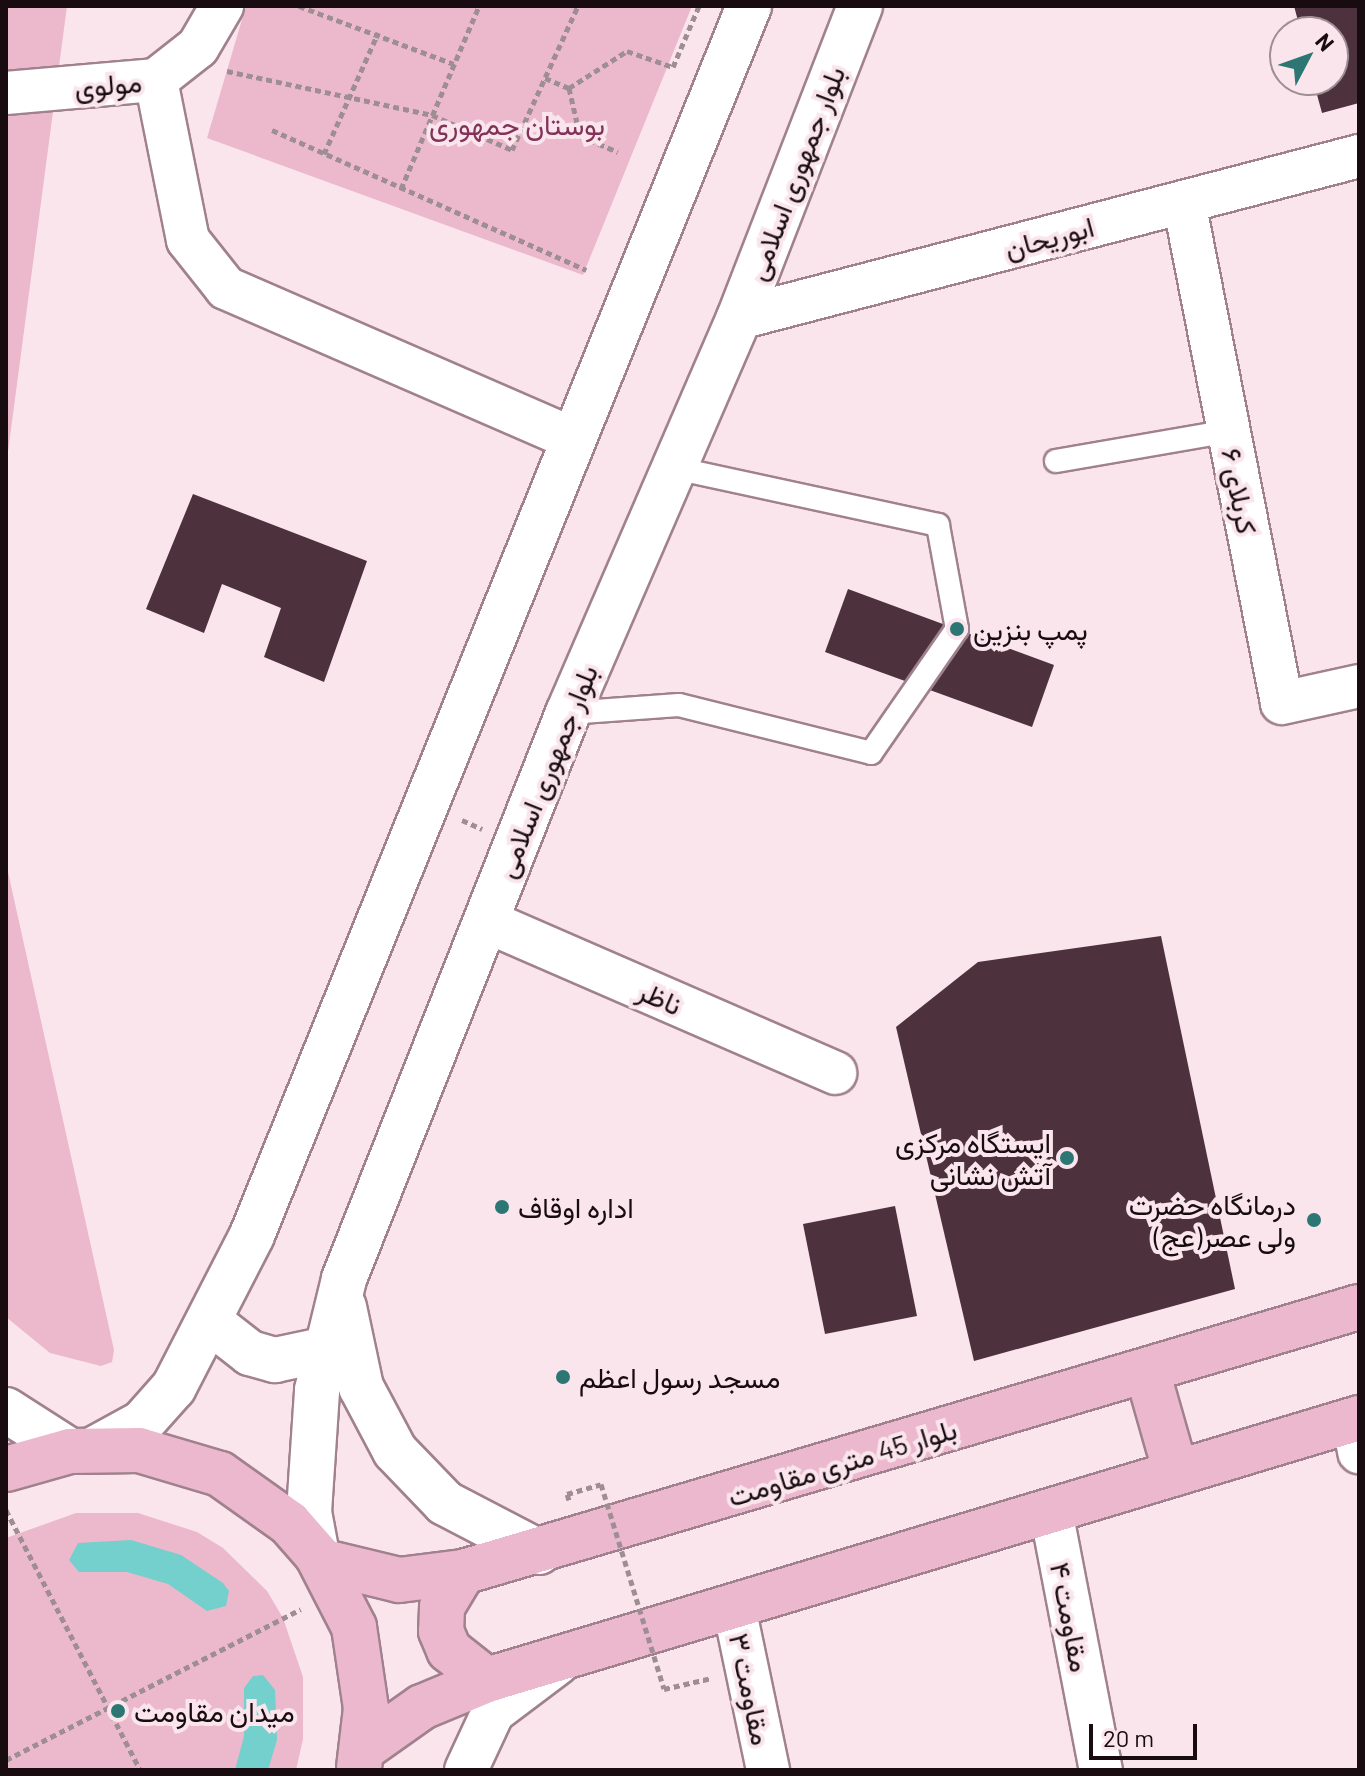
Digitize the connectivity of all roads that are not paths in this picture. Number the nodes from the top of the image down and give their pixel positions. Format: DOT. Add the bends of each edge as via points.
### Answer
graph roads {
  1 [pos="222,6"];
  2 [pos="749,6"];
  3 [pos="860,6"];
  4 [pos="169,71"];
  5 [pos="6,93"];
  6 [pos="1359,156"];
  7 [pos="1184,202"];
  8 [pos="739,318"];
  9 [pos="1229,431"];
  10 [pos="574,439"];
  11 [pos="1056,461"];
  12 [pos="675,468"];
  13 [pos="1359,686"];
  14 [pos="568,713"];
  15 [pos="486,921"];
  16 [pos="835,1073"];
  17 [pos="344,1279"];
  18 [pos="1359,1307"];
  19 [pos="209,1321"];
  20 [pos="327,1349"];
  21 [pos="1147,1371"];
  22 [pos="6,1410"];
  23 [pos="1357,1430"];
  24 [pos="83,1449"];
  25 [pos="6,1469"];
  26 [pos="1176,1473"];
  27 [pos="1051,1511"];
  28 [pos="539,1552"];
  29 [pos="325,1569"];
  30 [pos="463,1572"];
  31 [pos="734,1607"];
  32 [pos="567,1658"];
  33 [pos="487,1680"];
  34 [pos="361,1759"];
  35 [pos="466,1770"];
  36 [pos="768,1770"];
  37 [pos="1101,1770"];
  1 -- 4 [label="street"];
  2 -- 10 [label="main road"];
  3 -- 8 [label="main road, بلوار جمهوری اسلامی"];
  4 -- 5 [label="street, مولوی"];
  4 -- 10 [label="street" via="188,240 226,288"];
  6 -- 7 [label="street, ابوریحان"];
  7 -- 8 [label="street, ابوریحان"];
  7 -- 9 [label="street, کربلای ۶"];
  8 -- 12 [label="main road, بلوار جمهوری اسلامی"];
  9 -- 11 [label="lane"];
  9 -- 13 [label="street, کربلای ۶" via="1282,703"];
  10 -- 19 [label="main road" via="252,1235"];
  12 -- 14 [label="main road, بلوار جمهوری اسلامی"];
  12 -- 14 [label="lane" via="938,525 957,629 871,753 679,705"];
  14 -- 15 [label="main road, بلوار جمهوری اسلامی"];
  15 -- 16 [label="street, ناظر"];
  15 -- 17 [label="main road, بلوار جمهوری اسلامی"];
  17 -- 20 [label="main road, بلوار جمهوری اسلامی"];
  17 -- 28 [label="main road" via="354,1364 395,1451 445,1503"];
  18 -- 21 [label="main road, بلوار 45 متری مقاومت"];
  19 -- 20 [label="main road" via="250,1353 275,1360"];
  19 -- 24 [label="main road" via="166,1396 142,1423"];
  20 -- 29 [label="main road, بلوار جمهوری اسلامی" via="310,1470"];
  21 -- 26 [label="main road"];
  21 -- 28 [label="main road, بلوار 45 متری مقاومت"];
  22 -- 24 [label="main road"];
  23 -- 26 [label="main road"];
  24 -- 25 [label="main road"];
  24 -- 29 [label="main road" via="180,1458 220,1474 257,1496"];
  26 -- 27 [label="main road"];
  27 -- 31 [label="main road"];
  27 -- 37 [label="street, مقاومت ۴"];
  28 -- 30 [label="main road, بلوار 45 متری مقاومت"];
  29 -- 30 [label="main road, بلوار 45 متری مقاومت" via="399,1580"];
  29 -- 34 [label="main road" via="363,1667"];
  30 -- 33 [label="main road" via="442,1607 441,1631 455,1657"];
  31 -- 32 [label="main road"];
  31 -- 36 [label="street, مقاومت ۳"];
  32 -- 33 [label="main road"];
  32 -- 35 [label="street" via="493,1712"];
  33 -- 34 [label="main road" via="422,1707"];
}
